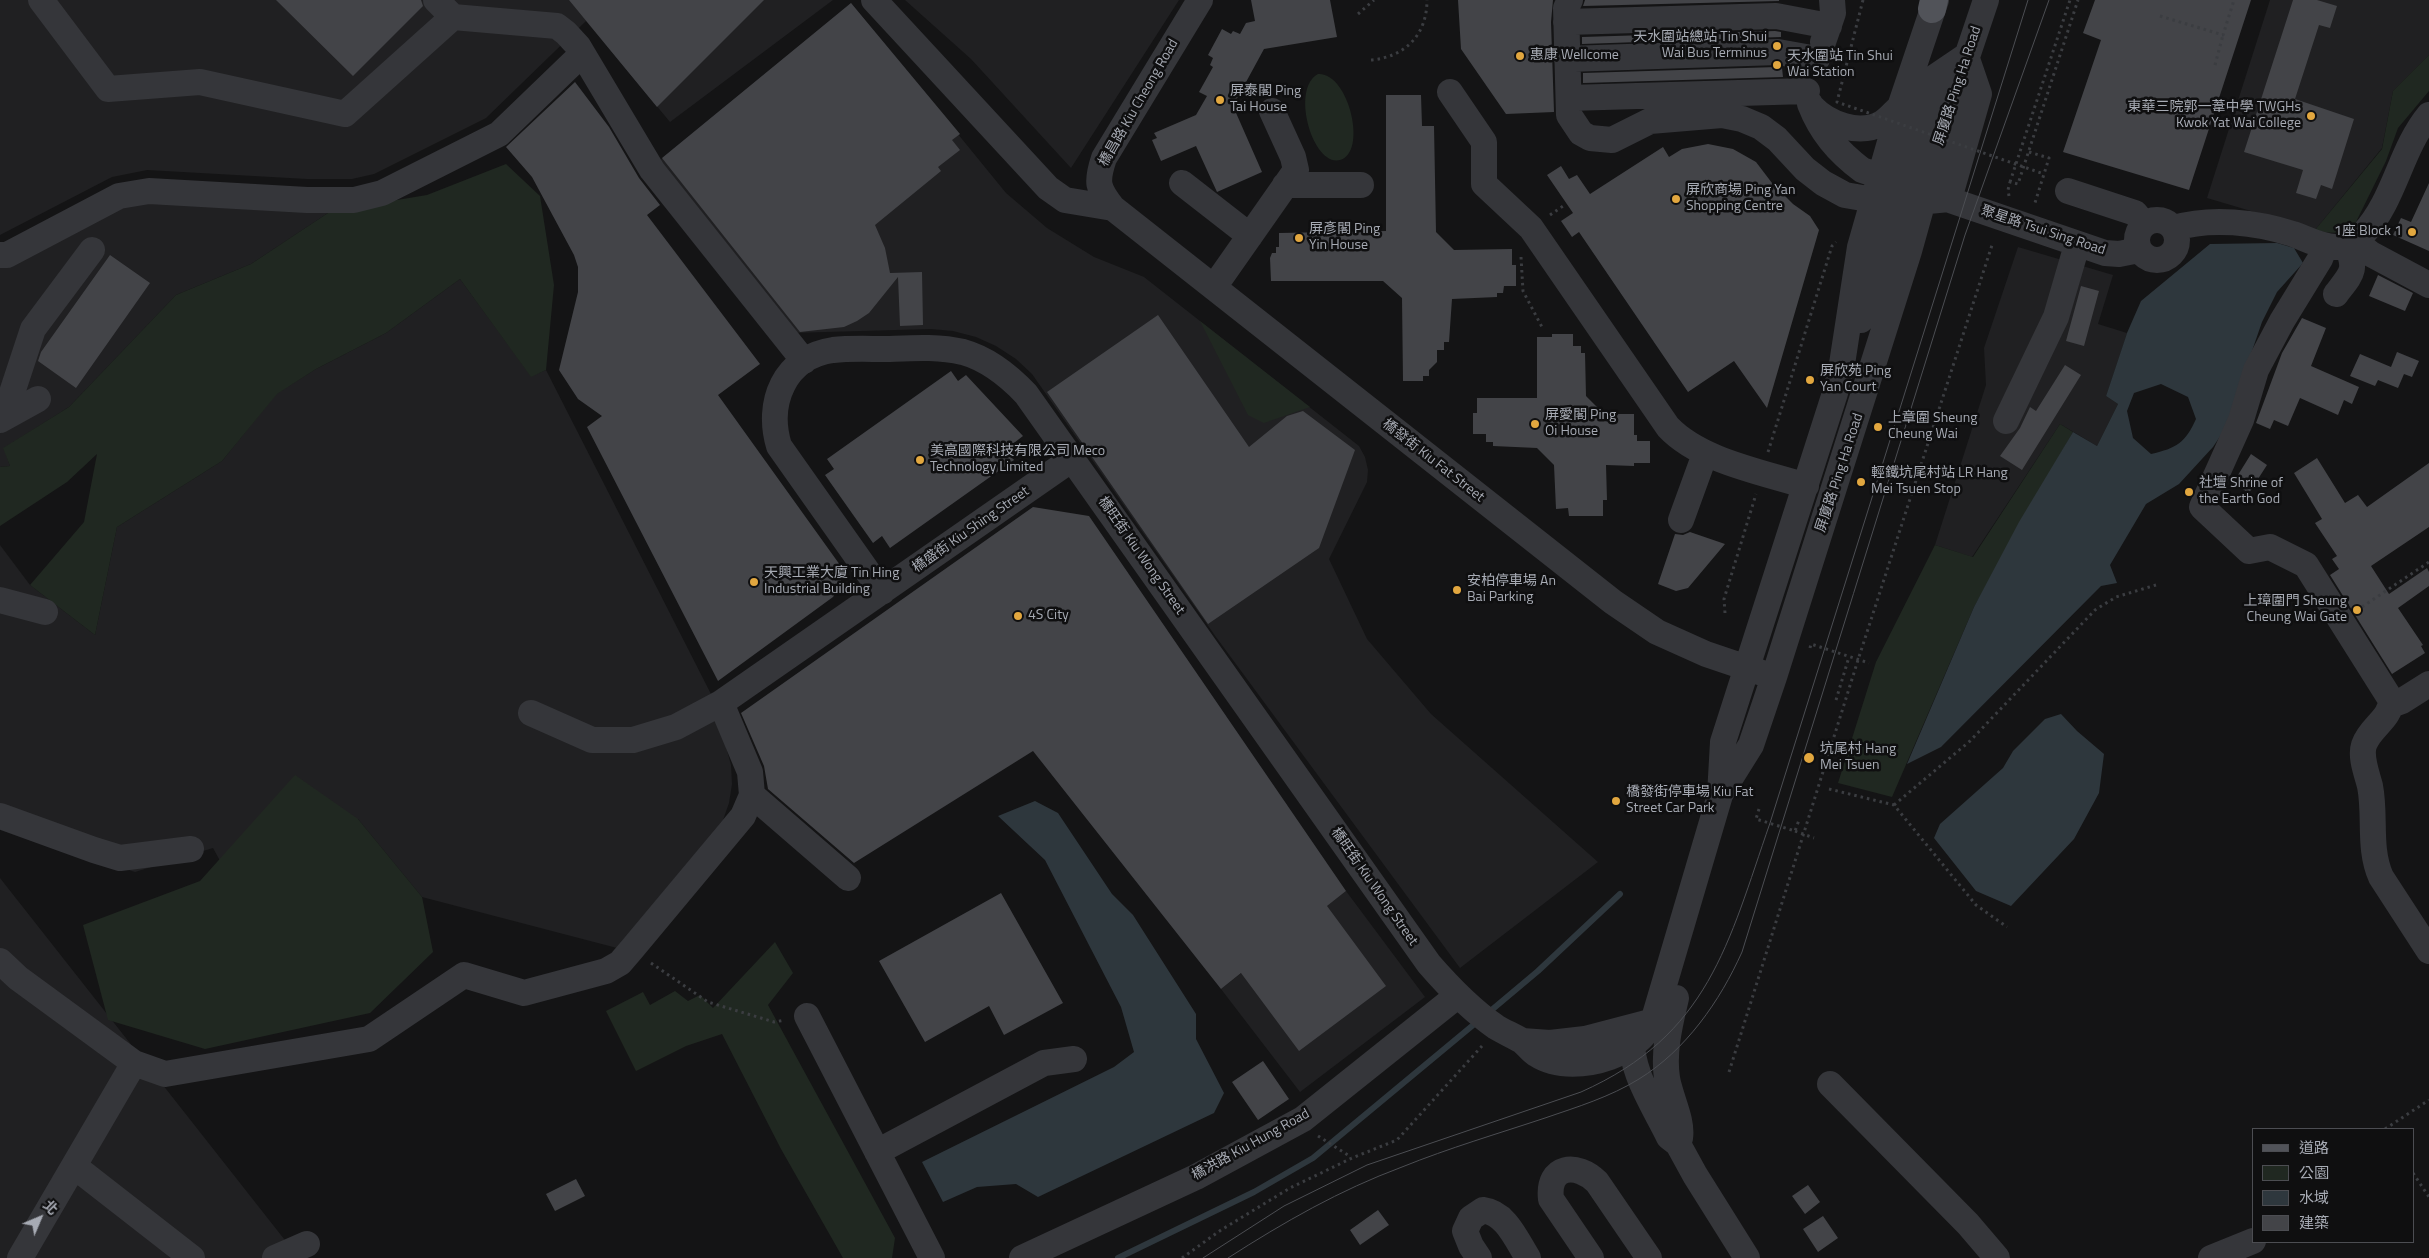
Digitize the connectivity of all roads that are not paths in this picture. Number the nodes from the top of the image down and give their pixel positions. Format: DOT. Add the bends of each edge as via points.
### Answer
graph roads {
  1 [pos="41,0"];
  2 [pos="874,0"];
  3 [pos="1200,0"];
  4 [pos="1832,0"];
  5 [pos="1986,0"];
  6 [pos="1934,3"];
  7 [pos="444,8"];
  8 [pos="1568,11"];
  9 [pos="1828,26"];
  10 [pos="582,54"];
  11 [pos="1966,56"];
  12 [pos="1567,58"];
  13 [pos="1817,59"];
  14 [pos="1450,92"];
  15 [pos="1569,98"];
  16 [pos="1809,98"];
  17 [pos="1900,107"];
  18 [pos="1272,111"];
  19 [pos="2429,115"];
  20 [pos="1182,184"];
  21 [pos="1285,185"];
  22 [pos="1360,185"];
  23 [pos="2068,191"];
  24 [pos="1907,194"];
  25 [pos="1113,208"];
  26 [pos="2144,224"];
  27 [pos="2174,228"];
  28 [pos="1250,236"];
  29 [pos="2077,244"];
  30 [pos="2342,244"];
  31 [pos="92,250"];
  32 [pos="2139,250"];
  33 [pos="0,256"];
  34 [pos="2429,285"];
  35 [pos="1214,288"];
  36 [pos="2336,294"];
  37 [pos="804,361"];
  38 [pos="38,399"];
  39 [pos="2,418"];
  40 [pos="2006,421"];
  41 [pos="1705,454"];
  42 [pos="1072,459"];
  43 [pos="1806,486"];
  44 [pos="1682,520"];
  45 [pos="882,592"];
  46 [pos="0,600"];
  47 [pos="45,612"];
  48 [pos="1747,668"];
  49 [pos="1774,677"];
  50 [pos="2429,684"];
  51 [pos="721,703"];
  52 [pos="2391,704"];
  53 [pos="532,713"];
  54 [pos="752,795"];
  55 [pos="1720,795"];
  56 [pos="0,816"];
  57 [pos="191,849"];
  58 [pos="848,878"];
  59 [pos="1684,914"];
  60 [pos="2429,951"];
  61 [pos="0,961"];
  62 [pos="1462,999"];
  63 [pos="806,1016"];
  64 [pos="1646,1030"];
  65 [pos="1074,1058"];
  66 [pos="134,1064"];
  67 [pos="1830,1084"];
  68 [pos="1678,1144"];
  69 [pos="877,1152"];
  70 [pos="74,1166"];
  71 [pos="2252,1240"];
  72 [pos="307,1244"];
  73 [pos="20,1258"];
  74 [pos="192,1258"];
  75 [pos="275,1258"];
  76 [pos="932,1258"];
  77 [pos="1022,1258"];
  78 [pos="1479,1258"];
  79 [pos="1528,1258"];
  80 [pos="1591,1258"];
  81 [pos="1649,1258"];
  82 [pos="1747,1258"];
  83 [pos="1997,1258"];
  84 [pos="2211,1258"];
  1 -- 7 [label="street" via="108,89 200,82 345,114"];
  2 -- 25 [label="street" via="1048,188 1066,200"];
  3 -- 25 [label="street, 橋昌路 Kiu Cheong Road" via="1104,158 1097,180"];
  4 -- 9 [label="street" via="1833,13"];
  5 -- 11 [label="street, 屏廈路 Ping Ha Road"];
  6 -- 17 [label="street, 屏廈路 Ping Ha Road"];
  7 -- 10 [label="street" via="556,26 566,33"];
  8 -- 9 [label="street" via="1776,16"];
  8 -- 12 [label="street"];
  9 -- 13 [label="street"];
  10 -- 33 [label="street" via="499,134 382,193 354,200 326,200 149,191 119,196 7,256"];
  10 -- 37 [label="street" via="652,170"];
  11 -- 24 [label="street" via="1935,77"];
  11 -- 24 [label="street" via="1979,94"];
  12 -- 13 [label="street" via="1778,52"];
  12 -- 15 [label="street"];
  13 -- 16 [label="street"];
  14 -- 41 [label="street" via="1484,142 1484,184 1531,228 1668,427 1685,443"];
  15 -- 16 [label="street"];
  15 -- 24 [label="street" via="1569,114 1574,124 1586,135 1601,140 1622,136 1650,121 1722,115 1761,127 1823,184 1845,195"];
  16 -- 17 [label="street" via="1820,115 1851,128 1881,123"];
  16 -- 24 [label="street" via="1822,131 1833,145 1862,170"];
  17 -- 24 [label="street, 屏廈路 Ping Ha Road"];
  18 -- 21 [label="street" via="1296,170"];
  19 -- 30 [label="street" via="2419,129 2392,191 2363,234"];
  20 -- 28 [label="street"];
  21 -- 22 [label="street"];
  21 -- 28 [label="street"];
  23 -- 26 [label="street" via="2135,213"];
  24 -- 29 [label="street, 聚星路 Tsui Sing Road"];
  24 -- 43 [label="street, 屏廈路 Ping Ha Road" via="1856,264 1842,364"];
  24 -- 49 [label="street, 屏廈路 Ping Ha Road"];
  25 -- 35 [label="street, 橋發街 Kiu Fat Street"];
  26 -- 27 [label="street" via="2160,220"];
  26 -- 32 [label="street" via="2136,241"];
  27 -- 30 [label="street" via="2221,221"];
  27 -- 32 [label="street" via="2177,245 2164,260 2154,261"];
  28 -- 35 [label="street"];
  29 -- 32 [label="street, 聚星路 Tsui Sing Road" via="2105,253"];
  29 -- 40 [label="street" via="2056,317"];
  30 -- 34 [label="street" via="2370,254"];
  30 -- 36 [label="street" via="2353,261 2353,272"];
  30 -- 52 [label="street" via="2320,259 2282,321 2256,370 2241,420 2202,507 2249,551 2270,546 2306,565"];
  31 -- 39 [label="street" via="33,329"];
  35 -- 48 [label="street, 橋發街 Kiu Fat Street" via="1613,602 1657,632"];
  37 -- 42 [label="street, 橋旺街 Kiu Wong Street" via="832,350 939,348 964,352 1008,376 1026,394"];
  37 -- 45 [label="street, 橋旺街 Kiu Wong Street" via="782,384 776,399 774,431 779,446"];
  38 -- 39 [label="street"];
  41 -- 43 [label="street"];
  41 -- 44 [label="street"];
  42 -- 45 [label="street, 橋盛街 Kiu Shing Street"];
  42 -- 62 [label="street, 橋旺街 Kiu Wong Street" via="1429,964"];
  43 -- 48 [label="street, 屏廈路 Ping Ha Road"];
  45 -- 51 [label="street, 橋盛街 Kiu Shing Street"];
  46 -- 47 [label="street"];
  48 -- 49 [label="street, 橋發街 Kiu Fat Street"];
  48 -- 55 [label="street, 屏廈路 Ping Ha Road" via="1723,742"];
  49 -- 55 [label="street, 屏廈路 Ping Ha Road" via="1751,745"];
  50 -- 52 [label="street"];
  51 -- 53 [label="street, 橋盛街 Kiu Shing Street" via="676,727 634,740 592,740"];
  51 -- 54 [label="street" via="750,772"];
  52 -- 60 [label="street" via="2391,710 2364,744 2363,754 2373,800 2375,864"];
  54 -- 58 [label="street"];
  54 -- 66 [label="street" via="743,816 632,950 606,971 524,994 464,975 369,1039 165,1074"];
  55 -- 59 [label="street, 屏廈路 Ping Ha Road"];
  56 -- 57 [label="street" via="120,858"];
  59 -- 64 [label="street" via="1665,924"];
  59 -- 64 [label="street" via="1694,932"];
  61 -- 66 [label="street" via="18,978"];
  62 -- 64 [label="street, 橋旺街 Kiu Wong Street" via="1490,1033 1522,1041 1550,1043"];
  62 -- 77 [label="street, 橋洪路 Kiu Hung Road" via="1303,1119 1196,1177"];
  63 -- 69 [label="street"];
  64 -- 68 [label="street" via="1666,1068 1681,1131"];
  64 -- 68 [label="street" via="1640,1079 1669,1137"];
  65 -- 69 [label="street" via="1044,1063"];
  66 -- 70 [label="street"];
  67 -- 83 [label="street" via="1968,1224"];
  68 -- 82 [label="street"];
  69 -- 76 [label="street"];
  70 -- 73 [label="street"];
  70 -- 74 [label="street"];
  71 -- 84 [label="street"];
  72 -- 75 [label="street"];
  78 -- 79 [label="street" via="1465,1231 1471,1218 1483,1210 1494,1211 1505,1221"];
  80 -- 81 [label="street" via="1551,1198 1550,1187 1558,1174 1570,1168 1587,1172 1597,1182"];
}
